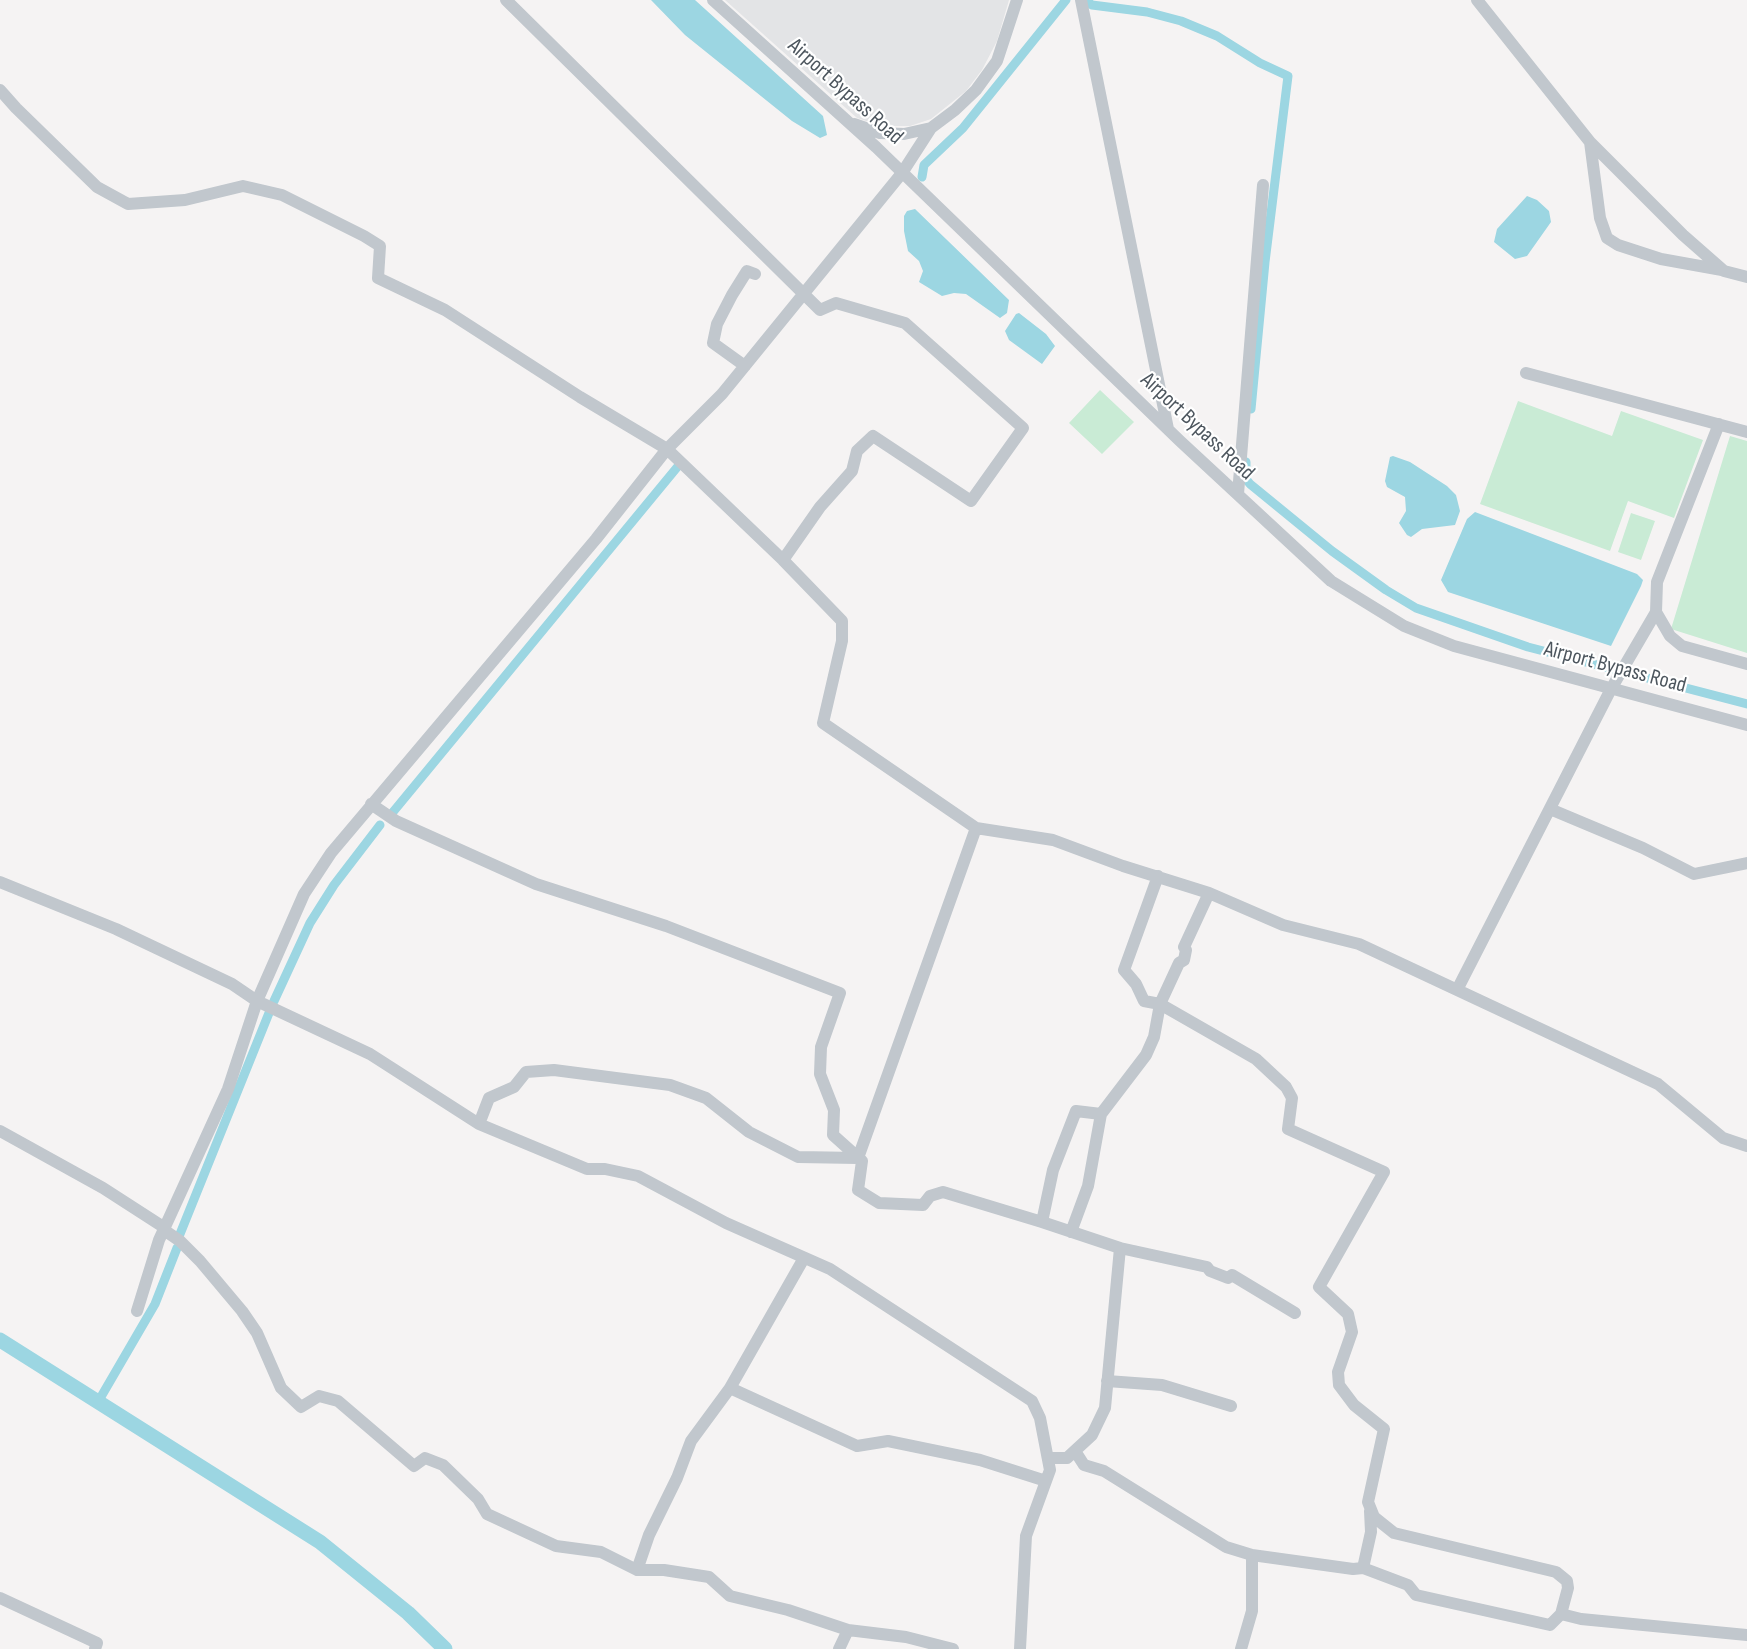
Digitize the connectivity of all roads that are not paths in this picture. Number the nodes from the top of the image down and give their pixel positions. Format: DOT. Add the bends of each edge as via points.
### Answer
graph roads {
  1 [pos="506,0"];
  2 [pos="713,0"];
  3 [pos="1017,0"];
  4 [pos="1081,0"];
  5 [pos="1477,0"];
  6 [pos="0,90"];
  7 [pos="842,117"];
  8 [pos="931,128"];
  9 [pos="1590,142"];
  10 [pos="902,173"];
  11 [pos="1263,185"];
  12 [pos="1724,271"];
  13 [pos="755,274"];
  14 [pos="1747,277"];
  15 [pos="802,295"];
  16 [pos="745,366"];
  17 [pos="1526,373"];
  18 [pos="1719,424"];
  19 [pos="1168,429"];
  20 [pos="1747,432"];
  21 [pos="667,449"];
  22 [pos="1238,494"];
  23 [pos="783,560"];
  24 [pos="1656,612"];
  25 [pos="1747,664"];
  26 [pos="1611,689"];
  27 [pos="1747,724"];
  28 [pos="371,804"];
  29 [pos="1550,809"];
  30 [pos="976,828"];
  31 [pos="1747,863"];
  32 [pos="1158,876"];
  33 [pos="0,882"];
  34 [pos="1209,893"];
  35 [pos="1457,990"];
  36 [pos="258,1001"];
  37 [pos="1160,1004"];
  38 [pos="1101,1114"];
  39 [pos="479,1124"];
  40 [pos="0,1131"];
  41 [pos="1747,1146"];
  42 [pos="858,1158"];
  43 [pos="1042,1222"];
  44 [pos="164,1229"];
  45 [pos="1071,1232"];
  46 [pos="1120,1248"];
  47 [pos="804,1258"];
  48 [pos="137,1311"];
  49 [pos="1295,1313"];
  50 [pos="1107,1381"];
  51 [pos="730,1388"];
  52 [pos="1231,1406"];
  53 [pos="1075,1451"];
  54 [pos="1048,1458"];
  55 [pos="1046,1481"];
  56 [pos="1370,1507"];
  57 [pos="1252,1555"];
  58 [pos="1363,1568"];
  59 [pos="637,1570"];
  60 [pos="0,1598"];
  61 [pos="1561,1614"];
  62 [pos="848,1630"];
  63 [pos="1747,1635"];
  64 [pos="95,1649"];
  65 [pos="839,1649"];
  66 [pos="953,1649"];
  67 [pos="1020,1649"];
  68 [pos="1241,1649"];
  1 -- 15 [label="street"];
  2 -- 7 [label="street, Airport Bypass Road"];
  3 -- 8 [label="street" via="997,61 976,90"];
  4 -- 19 [label="street"];
  5 -- 9 [label="street"];
  6 -- 21 [label="street" via="97,187 128,204 185,200 243,186 282,195 364,236 380,246 378,278 445,310"];
  7 -- 8 [label="street" via="861,127 893,135"];
  7 -- 10 [label="street, Airport Bypass Road"];
  8 -- 10 [label="street"];
  9 -- 12 [label="street"];
  9 -- 12 [label="street" via="1600,218 1607,238 1661,259"];
  10 -- 15 [label="street"];
  10 -- 19 [label="street, Airport Bypass Road"];
  11 -- 22 [label="street"];
  12 -- 14 [label="street"];
  13 -- 16 [label="street" via="747,271 732,295 712,343"];
  15 -- 16 [label="street"];
  15 -- 23 [label="street" via="820,310 836,303 905,323 1023,428 971,501 873,436 857,452 852,471 820,507"];
  16 -- 21 [label="street"];
  17 -- 18 [label="street"];
  18 -- 20 [label="street"];
  18 -- 24 [label="street" via="1657,582"];
  19 -- 22 [label="street, Airport Bypass Road"];
  21 -- 23 [label="street"];
  21 -- 28 [label="street" via="596,539"];
  22 -- 26 [label="street, Airport Bypass Road" via="1331,581 1404,626 1454,646"];
  23 -- 30 [label="street" via="842,621 841,648 823,723"];
  24 -- 25 [label="street" via="1670,636 1682,646"];
  24 -- 26 [label="street"];
  26 -- 27 [label="street, Airport Bypass Road"];
  26 -- 29 [label="street"];
  28 -- 36 [label="street" via="304,894"];
  28 -- 42 [label="street" via="396,821 536,884 666,926 840,993 821,1047 820,1074 834,1110 833,1136"];
  29 -- 31 [label="street" via="1694,874"];
  29 -- 35 [label="street"];
  30 -- 32 [label="street" via="1053,840"];
  30 -- 42 [label="street"];
  32 -- 34 [label="street"];
  32 -- 37 [label="street" via="1124,970 1144,1001"];
  33 -- 36 [label="street" via="116,929 232,984"];
  34 -- 35 [label="street" via="1283,925 1359,944"];
  34 -- 37 [label="street" via="1184,947 1184,960"];
  35 -- 41 [label="street" via="1658,1084 1723,1138"];
  36 -- 39 [label="street" via="370,1054"];
  36 -- 44 [label="street" via="228,1089"];
  37 -- 38 [label="street" via="1146,1055"];
  37 -- 56 [label="street" via="1256,1059 1286,1087 1292,1098 1288,1129 1384,1172 1319,1287 1348,1314 1352,1332 1338,1372 1339,1385 1354,1405 1384,1430"];
  38 -- 43 [label="street" via="1076,1111 1053,1170"];
  38 -- 45 [label="street" via="1088,1186"];
  39 -- 42 [label="street" via="489,1098 514,1087 526,1071 554,1070 670,1085 706,1098 749,1132 798,1157"];
  39 -- 47 [label="street" via="587,1169 638,1176 726,1223"];
  40 -- 44 [label="street" via="103,1188"];
  42 -- 43 [label="street" via="862,1161 858,1190 879,1203 923,1205 930,1196 943,1192"];
  43 -- 45 [label="street"];
  44 -- 48 [label="street"];
  44 -- 59 [label="street" via="193,1254 242,1311 257,1333 281,1388 301,1407 319,1396 338,1401 414,1466 425,1458 442,1465 478,1498 486,1514 556,1546 601,1552"];
  45 -- 46 [label="street"];
  46 -- 49 [label="street" via="1207,1266 1228,1278 1232,1275"];
  46 -- 50 [label="street"];
  47 -- 51 [label="street"];
  47 -- 54 [label="street" via="830,1269 1032,1401 1040,1418"];
  50 -- 52 [label="street" via="1162,1385"];
  50 -- 53 [label="street" via="1105,1408 1092,1435"];
  51 -- 55 [label="street" via="857,1446 888,1441 980,1460"];
  51 -- 59 [label="street" via="691,1441"];
  53 -- 54 [label="street" via="1067,1458"];
  53 -- 57 [label="street" via="1084,1465 1104,1471 1226,1547"];
  54 -- 55 [label="street" via="1050,1470"];
  55 -- 67 [label="street" via="1026,1536"];
  56 -- 58 [label="street" via="1371,1532"];
  56 -- 61 [label="street" via="1374,1517 1394,1533 1556,1572 1567,1581 1568,1588"];
  57 -- 58 [label="street"];
  57 -- 68 [label="street" via="1252,1611"];
  58 -- 61 [label="street" via="1408,1586 1416,1595 1474,1610 1550,1625"];
  59 -- 62 [label="street" via="709,1577 730,1596"];
  60 -- 64 [label="street" via="97,1643"];
  61 -- 63 [label="street"];
  62 -- 65 [label="street"];
  62 -- 66 [label="street" via="906,1637"];
}
